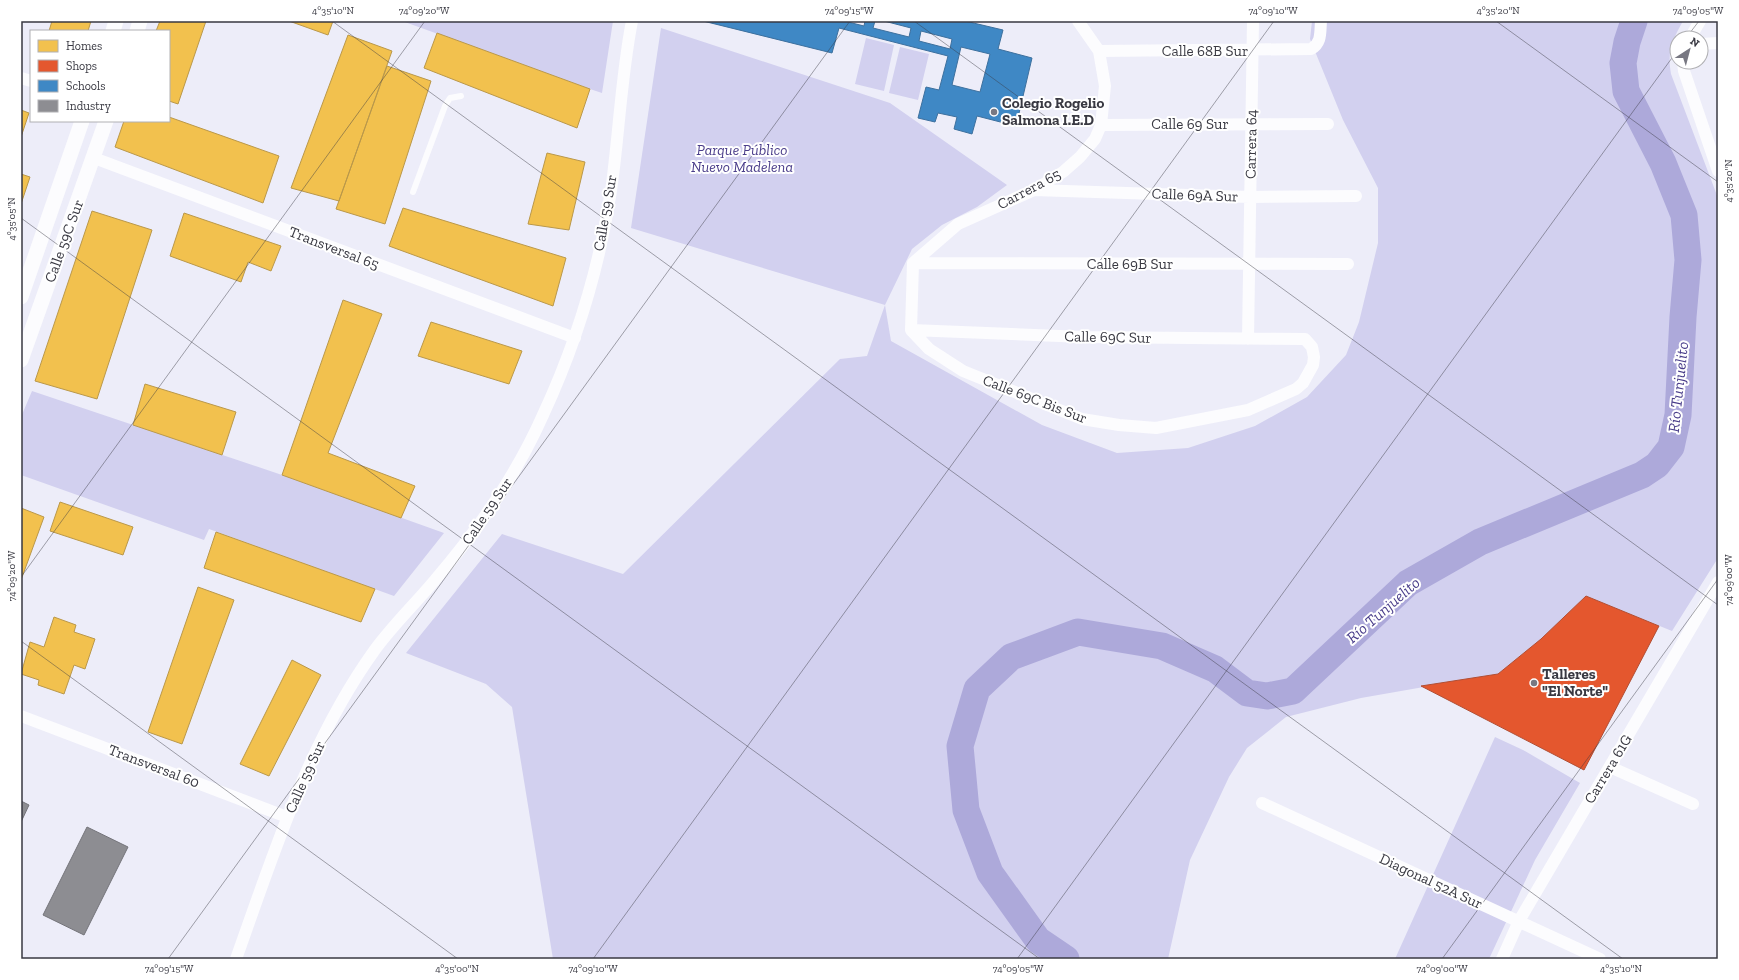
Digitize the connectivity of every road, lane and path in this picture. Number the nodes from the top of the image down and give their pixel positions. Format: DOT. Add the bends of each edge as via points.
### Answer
graph roads {
  1 [pos="632,21"];
  2 [pos="1078,21"];
  3 [pos="1253,21"];
  4 [pos="1321,21"];
  5 [pos="1700,21"];
  6 [pos="1695,30"];
  7 [pos="1253,50"];
  8 [pos="1098,51"];
  9 [pos="1684,70"];
  10 [pos="461,96"];
  11 [pos="81,122"];
  12 [pos="106,122"];
  13 [pos="1251,124"];
  14 [pos="1328,124"];
  15 [pos="1101,125"];
  16 [pos="94,158"];
  17 [pos="1718,171"];
  18 [pos="1034,190"];
  19 [pos="413,192"];
  20 [pos="1356,196"];
  21 [pos="1250,197"];
  22 [pos="913,263"];
  23 [pos="1348,264"];
  24 [pos="1248,265"];
  25 [pos="21,297"];
  26 [pos="911,330"];
  27 [pos="575,338"];
  28 [pos="1248,339"];
  29 [pos="1305,339"];
  30 [pos="21,360"];
  31 [pos="1718,582"];
  32 [pos="21,716"];
  33 [pos="1610,767"];
  34 [pos="1262,803"];
  35 [pos="1693,804"];
  36 [pos="288,817"];
  37 [pos="1519,922"];
  38 [pos="236,959"];
  39 [pos="1502,959"];
  40 [pos="1600,959"];
  1 -- 27 [label="street, Calle 59 Sur" via="624,66 619,128 606,218 587,301"];
  2 -- 8 [label="street, Carrera 65"];
  3 -- 7 [label="street, Carrera 64"];
  4 -- 7 [label="street, Calle 68B Sur" via="1319,41 1317,46 1311,49"];
  5 -- 6 [label="street"];
  7 -- 8 [label="street, Calle 68B Sur"];
  7 -- 13 [label="street, Carrera 64"];
  8 -- 15 [label="street, Carrera 65" via="1105,86"];
  9 -- 17 [label="street"];
  10 -- 19 [label="lane" via="450,98 445,106"];
  11 -- 25 [label="street, Calle 59C Sur"];
  12 -- 16 [label="street, Calle 59C Sur"];
  13 -- 14 [label="street, Calle 69 Sur"];
  13 -- 15 [label="street, Calle 69 Sur"];
  13 -- 21 [label="street, Carrera 64"];
  15 -- 18 [label="street, Carrera 65" via="1095,139 1080,158 1064,172"];
  16 -- 27 [label="street, Transversal 65"];
  16 -- 30 [label="street, Calle 59C Sur"];
  18 -- 21 [label="street, Calle 69A Sur"];
  18 -- 22 [label="street, Carrera 65" via="958,224"];
  20 -- 21 [label="street, Calle 69A Sur"];
  21 -- 24 [label="street, Carrera 64"];
  22 -- 24 [label="street, Calle 69B Sur"];
  22 -- 26 [label="street"];
  23 -- 24 [label="street, Calle 69B Sur"];
  24 -- 28 [label="street, Carrera 64"];
  26 -- 28 [label="street, Calle 69C Sur" via="1084,337"];
  26 -- 29 [label="street, Calle 69C Bis Sur" via="929,350 963,371 1082,419 1156,428 1248,410 1296,389 1303,383 1313,365 1312,347"];
  27 -- 36 [label="street, Calle 59 Sur" via="543,417 507,483 463,547 374,650 325,732 307,767"];
  28 -- 29 [label="street, Calle 69C Sur"];
  31 -- 33 [label="street, Carrera 61G"];
  32 -- 36 [label="street, Transversal 60"];
  33 -- 35 [label="street"];
  33 -- 37 [label="street, Carrera 61G"];
  34 -- 37 [label="street, Diagonal 52A Sur"];
  36 -- 38 [label="street, Calle 59 Sur"];
  37 -- 39 [label="street, Carrera 61G"];
  37 -- 40 [label="street, Diagonal 52A Sur"];
}
